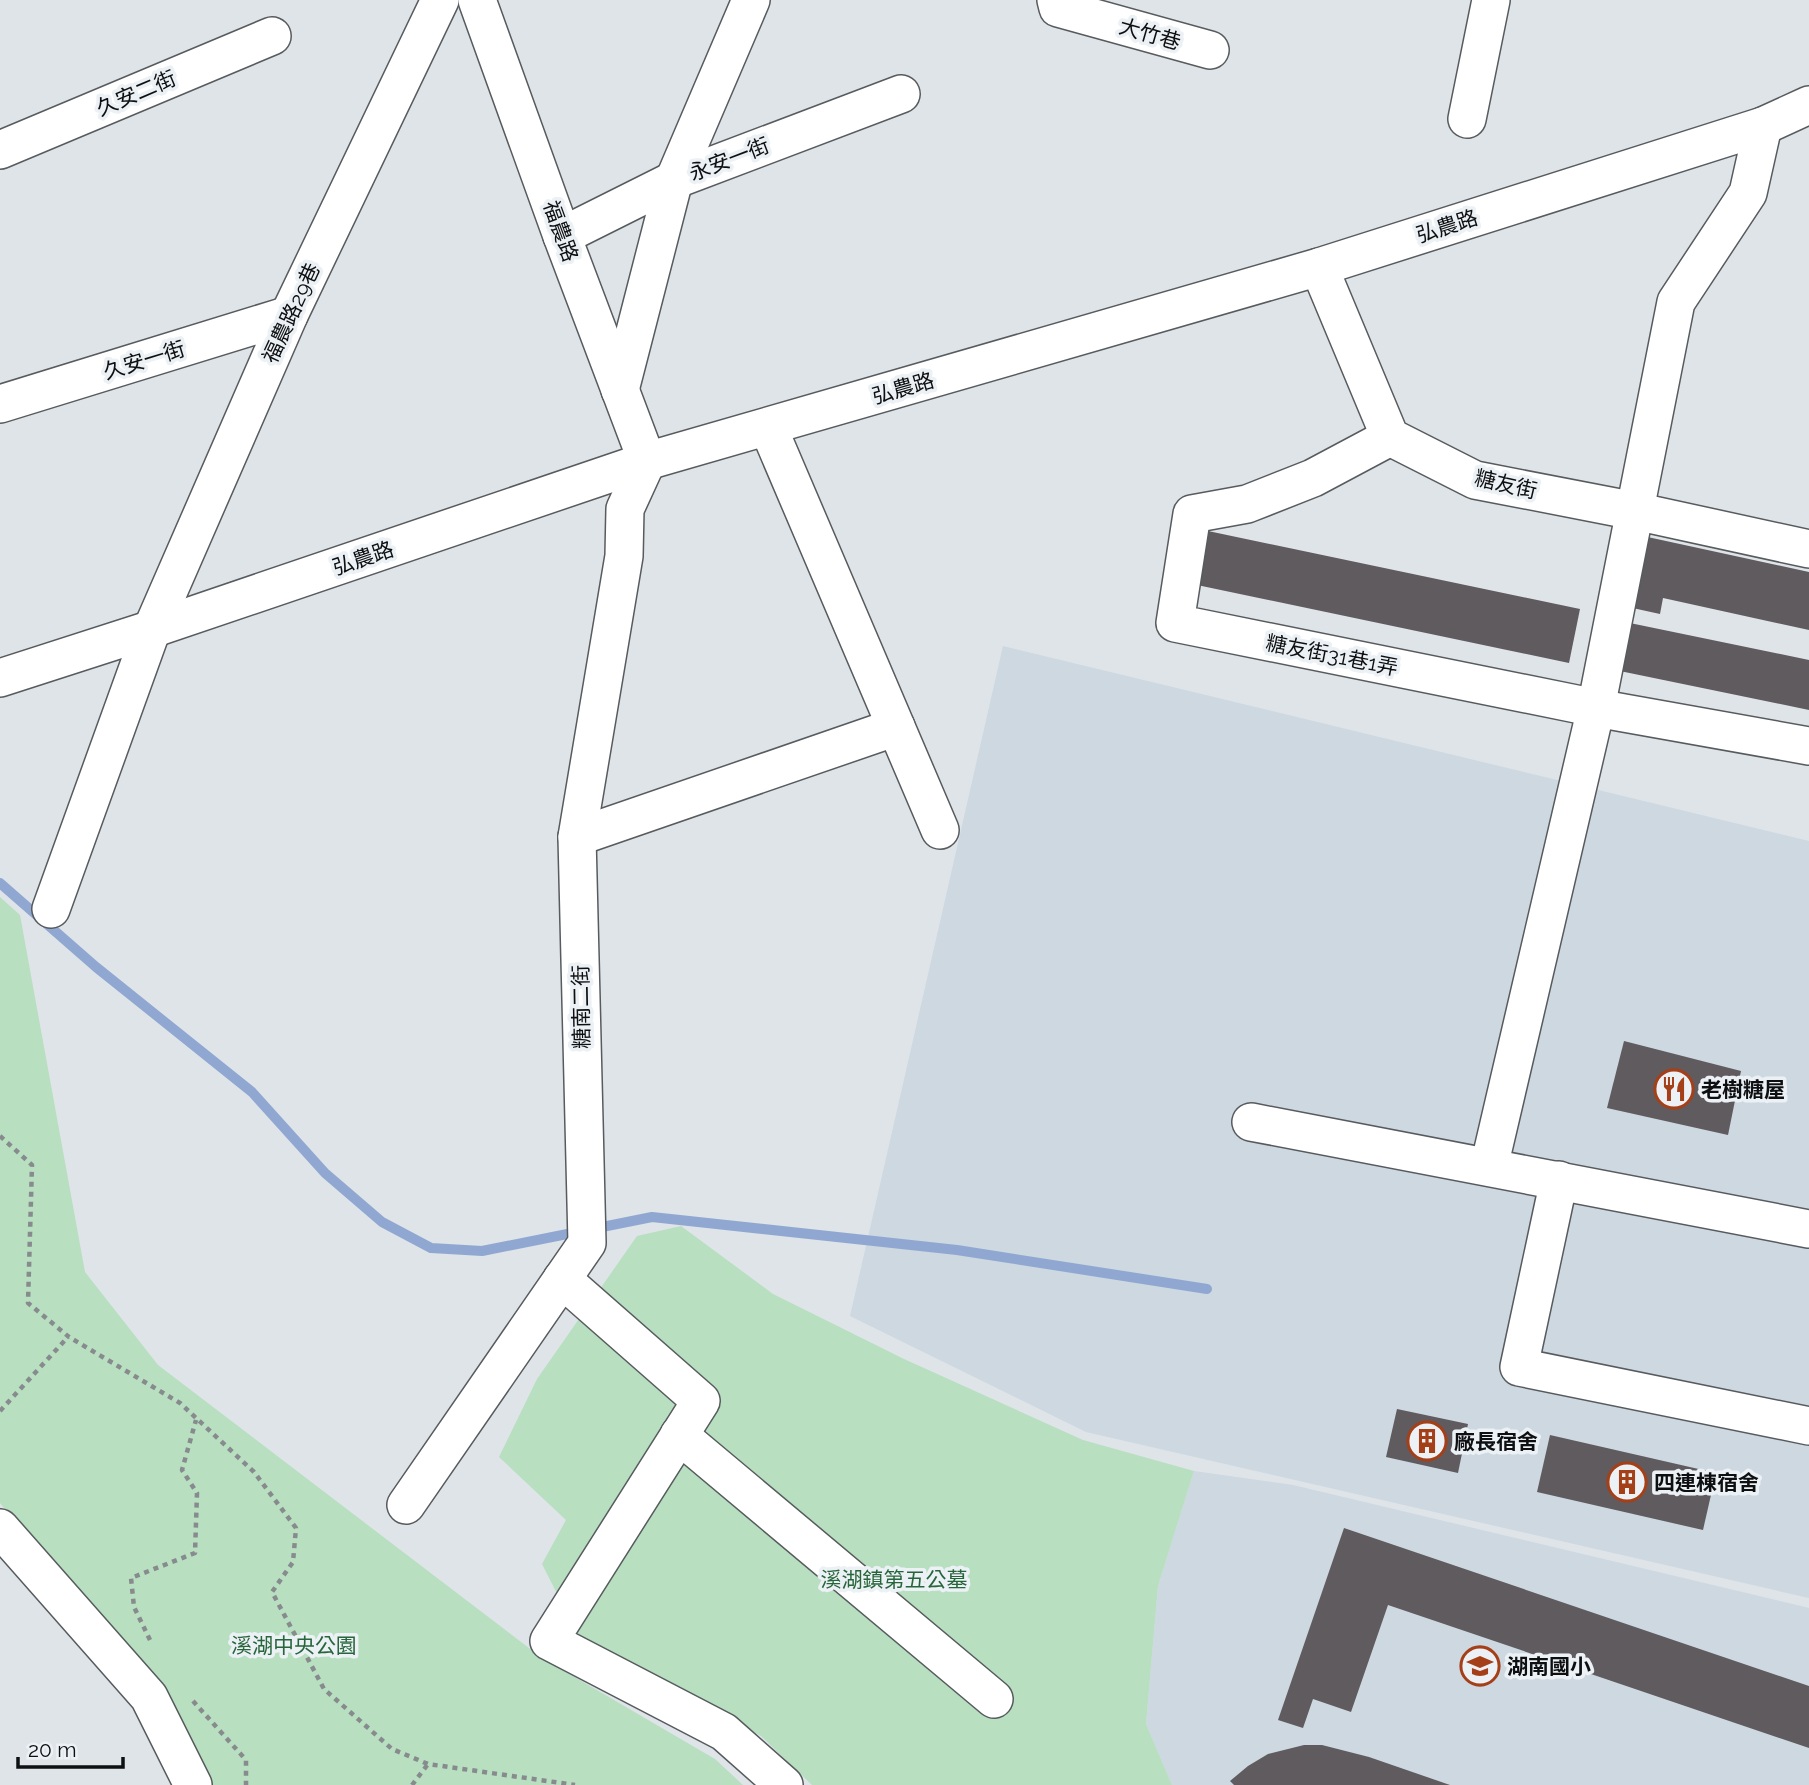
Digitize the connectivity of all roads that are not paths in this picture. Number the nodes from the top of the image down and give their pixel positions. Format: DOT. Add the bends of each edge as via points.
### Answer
graph roads {
  1 [pos="440,0"];
  2 [pos="477,0"];
  3 [pos="751,0"];
  4 [pos="1056,0"];
  5 [pos="1490,0"];
  6 [pos="272,36"];
  7 [pos="1210,50"];
  8 [pos="901,94"];
  9 [pos="1809,105"];
  10 [pos="1467,119"];
  11 [pos="1763,126"];
  12 [pos="0,150"];
  13 [pos="674,180"];
  14 [pos="562,236"];
  15 [pos="1319,267"];
  16 [pos="289,315"];
  17 [pos="620,390"];
  18 [pos="0,404"];
  19 [pos="768,427"];
  20 [pos="1390,438"];
  21 [pos="647,461"];
  22 [pos="1635,511"];
  23 [pos="1809,549"];
  24 [pos="152,629"];
  25 [pos="0,677"];
  26 [pos="1596,708"];
  27 [pos="896,727"];
  28 [pos="1809,747"];
  29 [pos="940,830"];
  30 [pos="577,838"];
  31 [pos="51,909"];
  32 [pos="1251,1122"];
  33 [pos="1489,1167"];
  34 [pos="1559,1180"];
  35 [pos="1809,1228"];
  36 [pos="562,1279"];
  37 [pos="1809,1426"];
  38 [pos="679,1435"];
  39 [pos="406,1505"];
  40 [pos="0,1528"];
  41 [pos="994,1699"];
  42 [pos="193,1785"];
  43 [pos="784,1785"];
  1 -- 16 [label="street, 福農路29巷"];
  2 -- 14 [label="street, 福農路"];
  3 -- 13 [label="street"];
  4 -- 7 [label="street, 大竹巷" via="1058,8"];
  5 -- 10 [label="street"];
  6 -- 12 [label="street, 久安二街"];
  8 -- 13 [label="street, 永安一街"];
  9 -- 11 [label="street, 弘農路"];
  11 -- 15 [label="street, 弘農路"];
  11 -- 22 [label="street" via="1748,193 1676,302"];
  13 -- 14 [label="street, 永安一街"];
  13 -- 17 [label="street"];
  14 -- 17 [label="street, 福農路"];
  15 -- 19 [label="street, 弘農路"];
  15 -- 20 [label="street"];
  16 -- 18 [label="street, 久安一街"];
  16 -- 24 [label="street, 福農路29巷"];
  17 -- 21 [label="street, 福農路"];
  19 -- 21 [label="street, 弘農路"];
  19 -- 27 [label="street"];
  20 -- 22 [label="street, 糖友街" via="1475,480"];
  20 -- 26 [label="street, 糖友街31巷1弄" via="1313,478 1247,504 1192,514 1175,623"];
  21 -- 24 [label="street, 弘農路"];
  21 -- 30 [label="street, 糖南二街" via="625,509 624,556"];
  22 -- 23 [label="street, 糖友街"];
  22 -- 26 [label="street"];
  24 -- 25 [label="street, 弘農路"];
  24 -- 31 [label="street, 福農路29巷"];
  26 -- 28 [label="street, 糖友街31巷1弄"];
  26 -- 33 [label="street"];
  27 -- 29 [label="street"];
  27 -- 30 [label="street"];
  30 -- 36 [label="street, 糖南二街" via="587,1243"];
  32 -- 33 [label="street"];
  33 -- 34 [label="street"];
  34 -- 35 [label="street"];
  34 -- 37 [label="street" via="1519,1367"];
  36 -- 38 [label="street" via="701,1401"];
  36 -- 39 [label="street, 糖南二街"];
  38 -- 41 [label="street"];
  38 -- 43 [label="street" via="549,1641 724,1732"];
  40 -- 42 [label="street" via="149,1697"];
}
